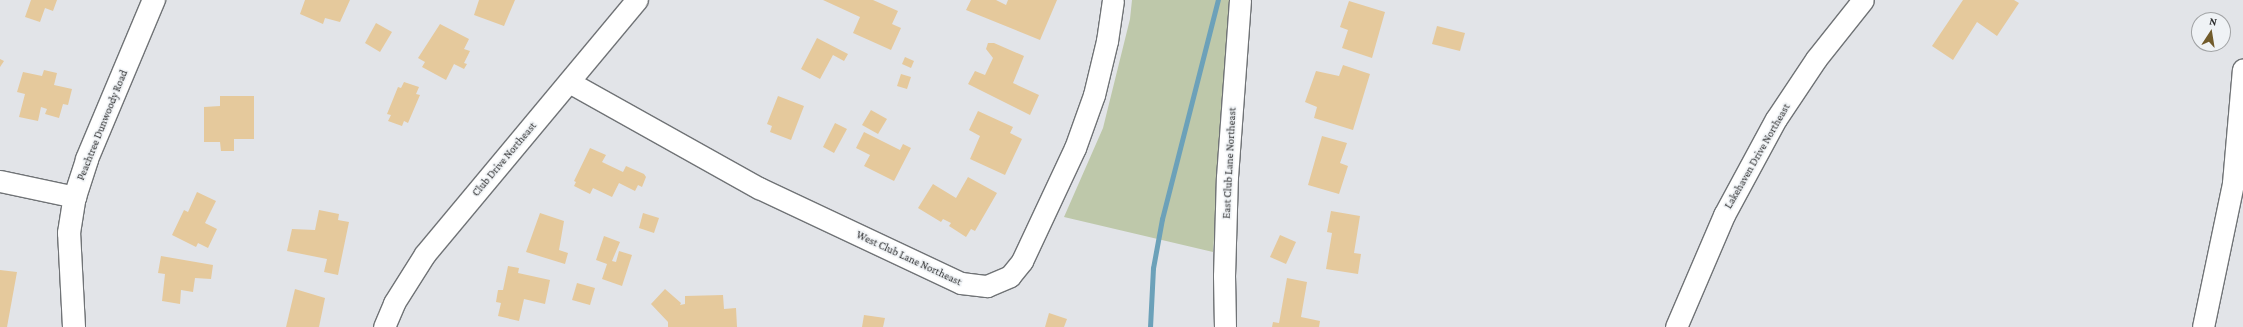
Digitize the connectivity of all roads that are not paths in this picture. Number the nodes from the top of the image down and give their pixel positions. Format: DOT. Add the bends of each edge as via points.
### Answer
graph roads {
  1 [pos="154,0"];
  2 [pos="637,0"];
  3 [pos="1113,0"];
  4 [pos="1240,0"];
  5 [pos="1863,0"];
  6 [pos="2243,69"];
  7 [pos="569,82"];
  8 [pos="0,181"];
  9 [pos="75,197"];
  10 [pos="74,327"];
  11 [pos="384,327"];
  12 [pos="1225,327"];
  13 [pos="1676,327"];
  14 [pos="2203,327"];
  1 -- 9 [label="main road, Peachtree Dunwoody Road" via="86,159"];
  2 -- 7 [label="street, Club Drive Northeast"];
  3 -- 7 [label="street, West Club Lane Northeast" via="1107,41 1094,96 1075,148 1022,261 1010,276 987,286 961,283 759,188"];
  4 -- 12 [label="street, East Club Lane Northeast" via="1227,177"];
  5 -- 13 [label="street, Lakehaven Drive Northeast" via="1816,59 1754,159 1708,249"];
  6 -- 14 [label="street" via="2233,183"];
  7 -- 11 [label="street, Club Drive Northeast" via="425,254 394,303"];
  8 -- 9 [label="street"];
  9 -- 10 [label="main road, Peachtree Dunwoody Road" via="70,233"];
}
